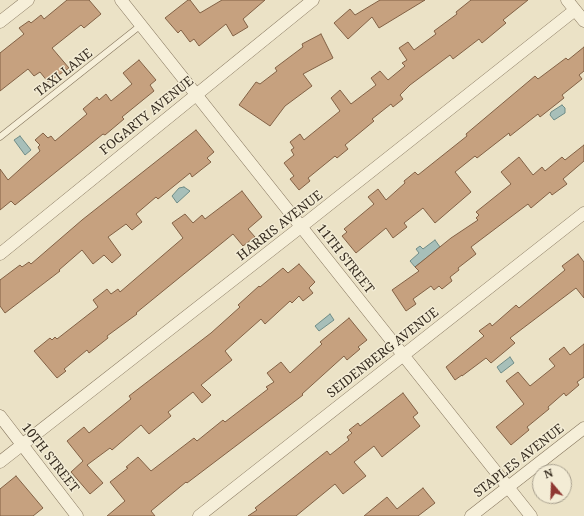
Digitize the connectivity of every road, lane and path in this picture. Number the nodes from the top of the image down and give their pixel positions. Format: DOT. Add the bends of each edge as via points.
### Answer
graph roads {
  1 [pos="28,0"];
  2 [pos="121,0"];
  3 [pos="313,0"];
  4 [pos="567,0"];
  5 [pos="575,10"];
  6 [pos="584,21"];
  7 [pos="0,22"];
  8 [pos="141,25"];
  9 [pos="197,94"];
  10 [pos="0,138"];
  11 [pos="584,213"];
  12 [pos="302,226"];
  13 [pos="0,254"];
  14 [pos="402,355"];
  15 [pos="0,416"];
  16 [pos="584,428"];
  17 [pos="22,445"];
  18 [pos="0,462"];
  19 [pos="507,488"];
  20 [pos="77,516"];
  21 [pos="199,516"];
  22 [pos="471,516"];
  23 [pos="530,516"];
  1 -- 7 [label="street"];
  2 -- 8 [label="street, 11TH STREET"];
  3 -- 9 [label="street, FOGARTY AVENUE"];
  4 -- 5 [label="street"];
  5 -- 6 [label="street"];
  5 -- 12 [label="street, HARRIS AVENUE"];
  8 -- 9 [label="street, 11TH STREET"];
  8 -- 10 [label="lane, TAXI LANE"];
  9 -- 12 [label="street, 11TH STREET"];
  9 -- 13 [label="street, FOGARTY AVENUE"];
  11 -- 14 [label="street, SEIDENBERG AVENUE"];
  12 -- 14 [label="street, 11TH STREET"];
  12 -- 17 [label="street, HARRIS AVENUE"];
  14 -- 19 [label="street, 11TH STREET"];
  14 -- 21 [label="street, SEIDENBERG AVENUE"];
  15 -- 17 [label="street, 10TH STREET"];
  16 -- 19 [label="street, STAPLES AVENUE"];
  17 -- 18 [label="street, HARRIS AVENUE"];
  17 -- 20 [label="street, 10TH STREET"];
  19 -- 22 [label="street, STAPLES AVENUE"];
  19 -- 23 [label="street, 11TH STREET"];
}
